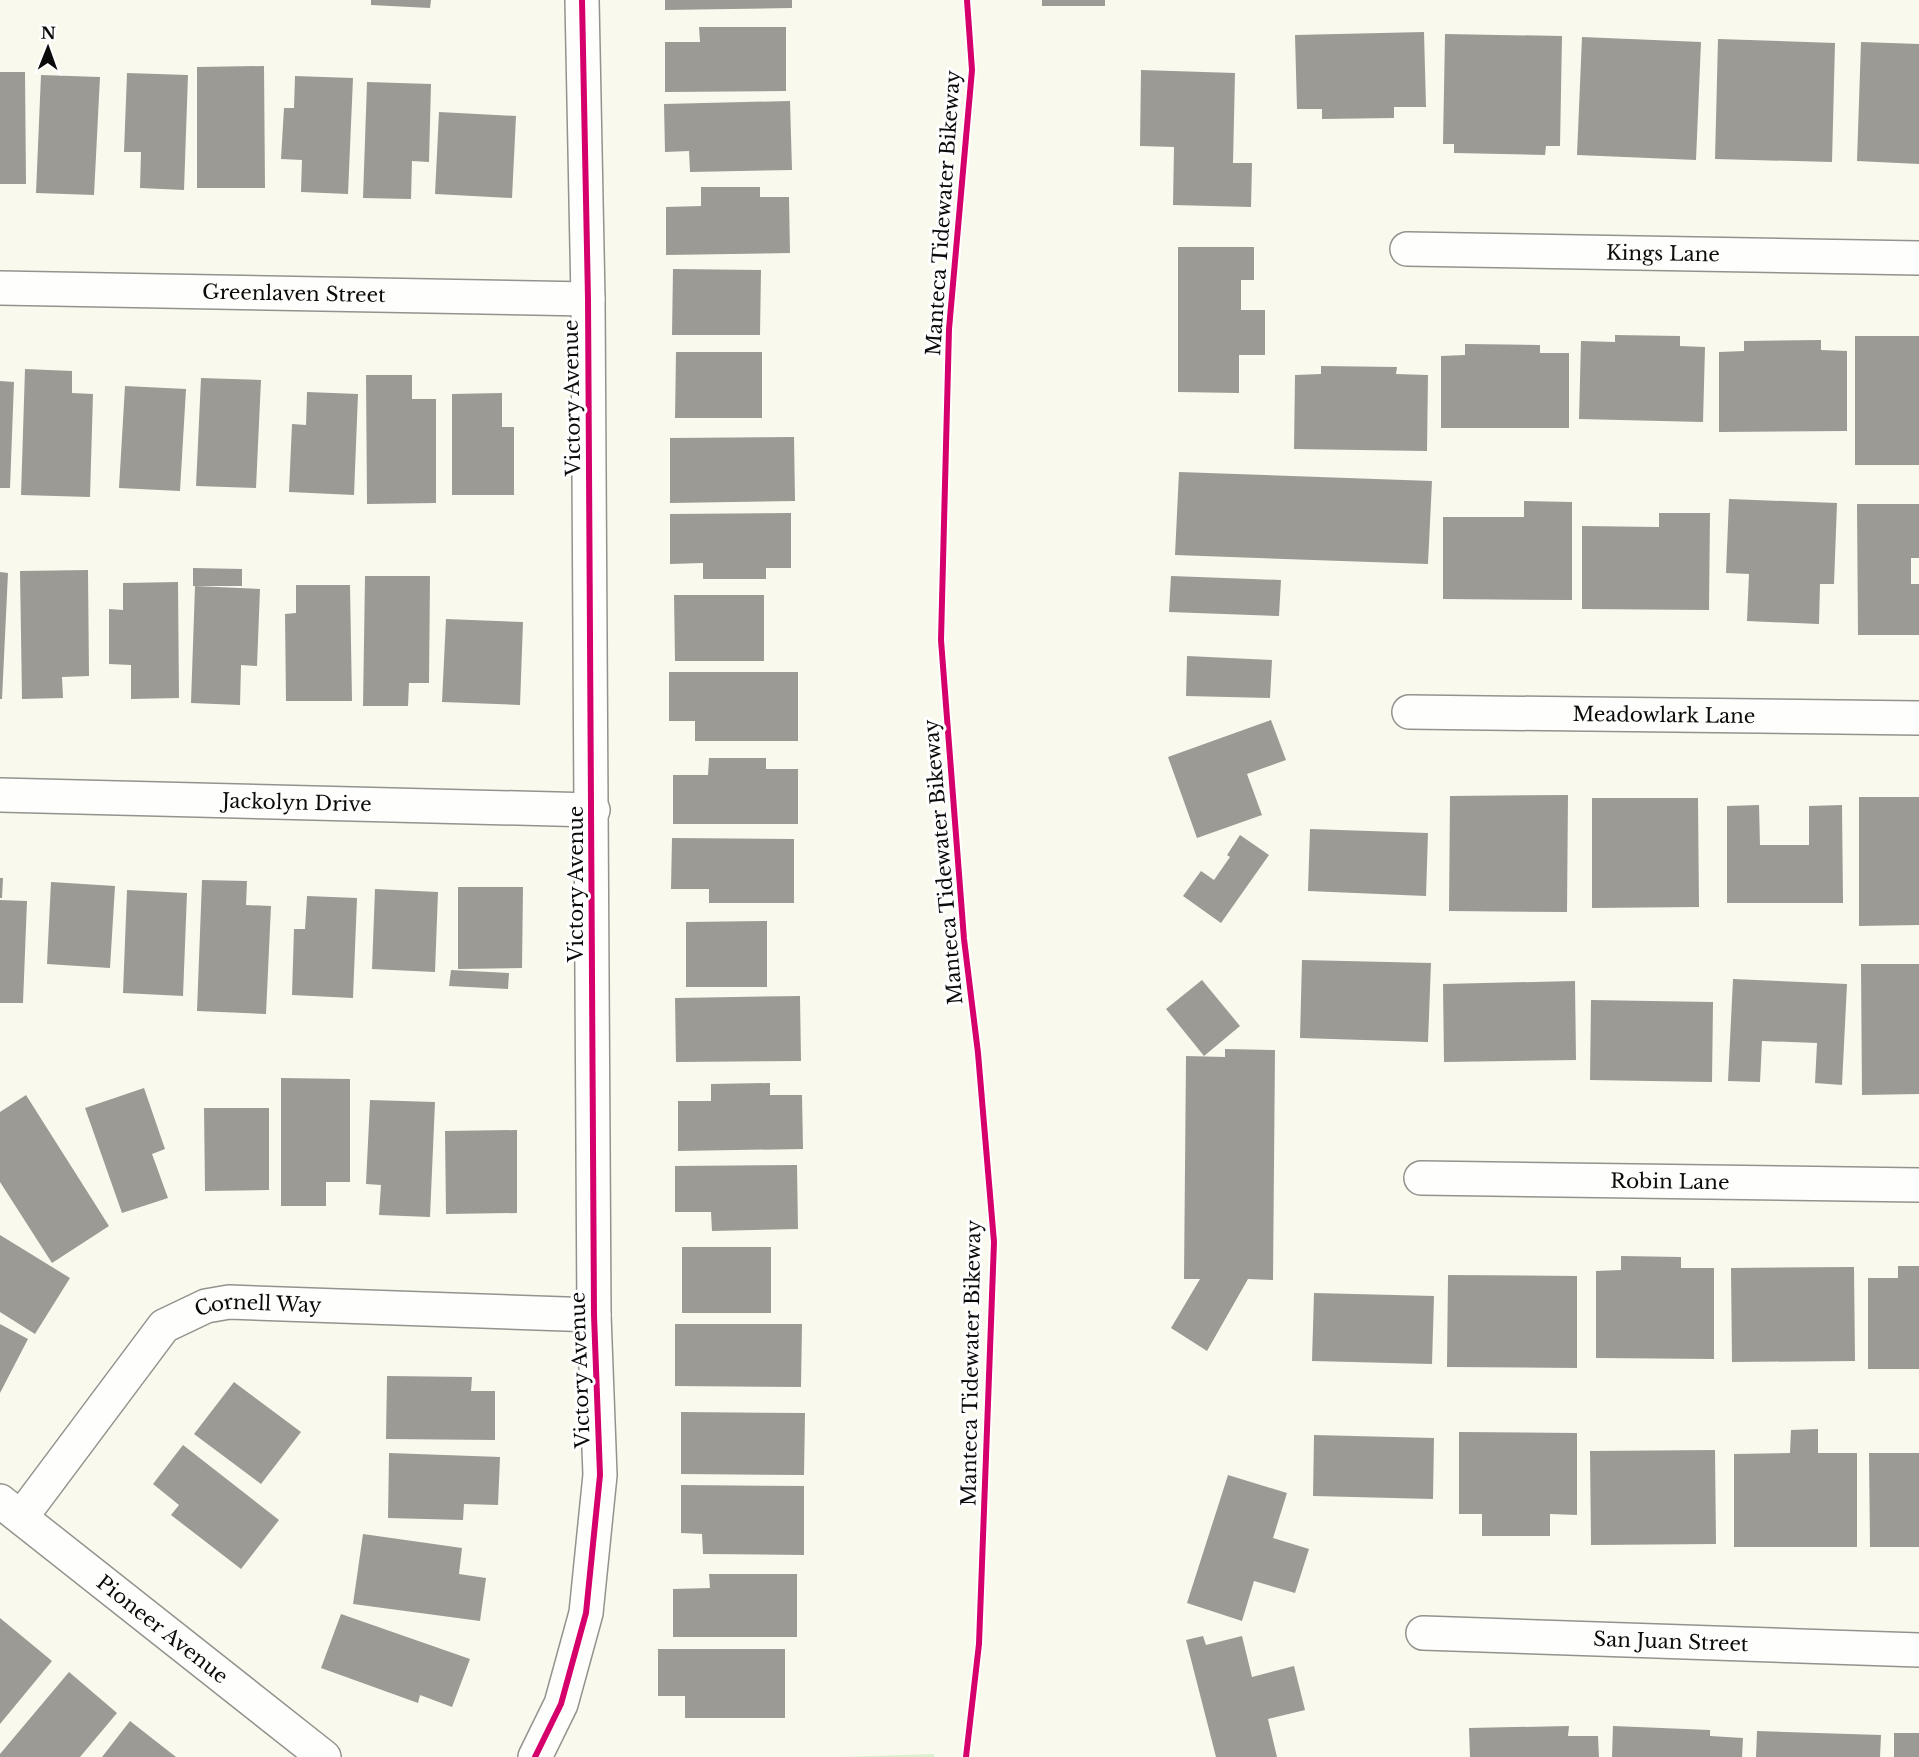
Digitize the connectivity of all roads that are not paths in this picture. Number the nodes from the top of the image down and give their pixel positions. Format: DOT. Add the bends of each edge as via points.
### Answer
graph roads {
  1 [pos="582,0"];
  2 [pos="1407,249"];
  3 [pos="1919,258"];
  4 [pos="0,288"];
  5 [pos="588,298"];
  6 [pos="1409,712"];
  7 [pos="1919,718"];
  8 [pos="0,795"];
  9 [pos="593,810"];
  10 [pos="1421,1178"];
  11 [pos="1919,1185"];
  12 [pos="594,1315"];
  13 [pos="11,1509"];
  14 [pos="1423,1633"];
  15 [pos="1919,1650"];
  16 [pos="324,1757"];
  17 [pos="535,1757"];
  1 -- 5 [label="street, Victory Avenue"];
  2 -- 3 [label="street, Kings Lane"];
  4 -- 5 [label="street, Greenlaven Street"];
  5 -- 9 [label="street, Victory Avenue"];
  6 -- 7 [label="street, Meadowlark Lane"];
  8 -- 9 [label="street, Jackolyn Drive"];
  9 -- 12 [label="street, Victory Avenue"];
  10 -- 11 [label="street, Robin Lane"];
  12 -- 13 [label="street, Cornell Way" via="229,1302 206,1306 164,1326"];
  12 -- 17 [label="street, Victory Avenue" via="600,1475 586,1613 561,1704"];
  13 -- 16 [label="street, Pioneer Avenue"];
  14 -- 15 [label="street, San Juan Street"];
}
